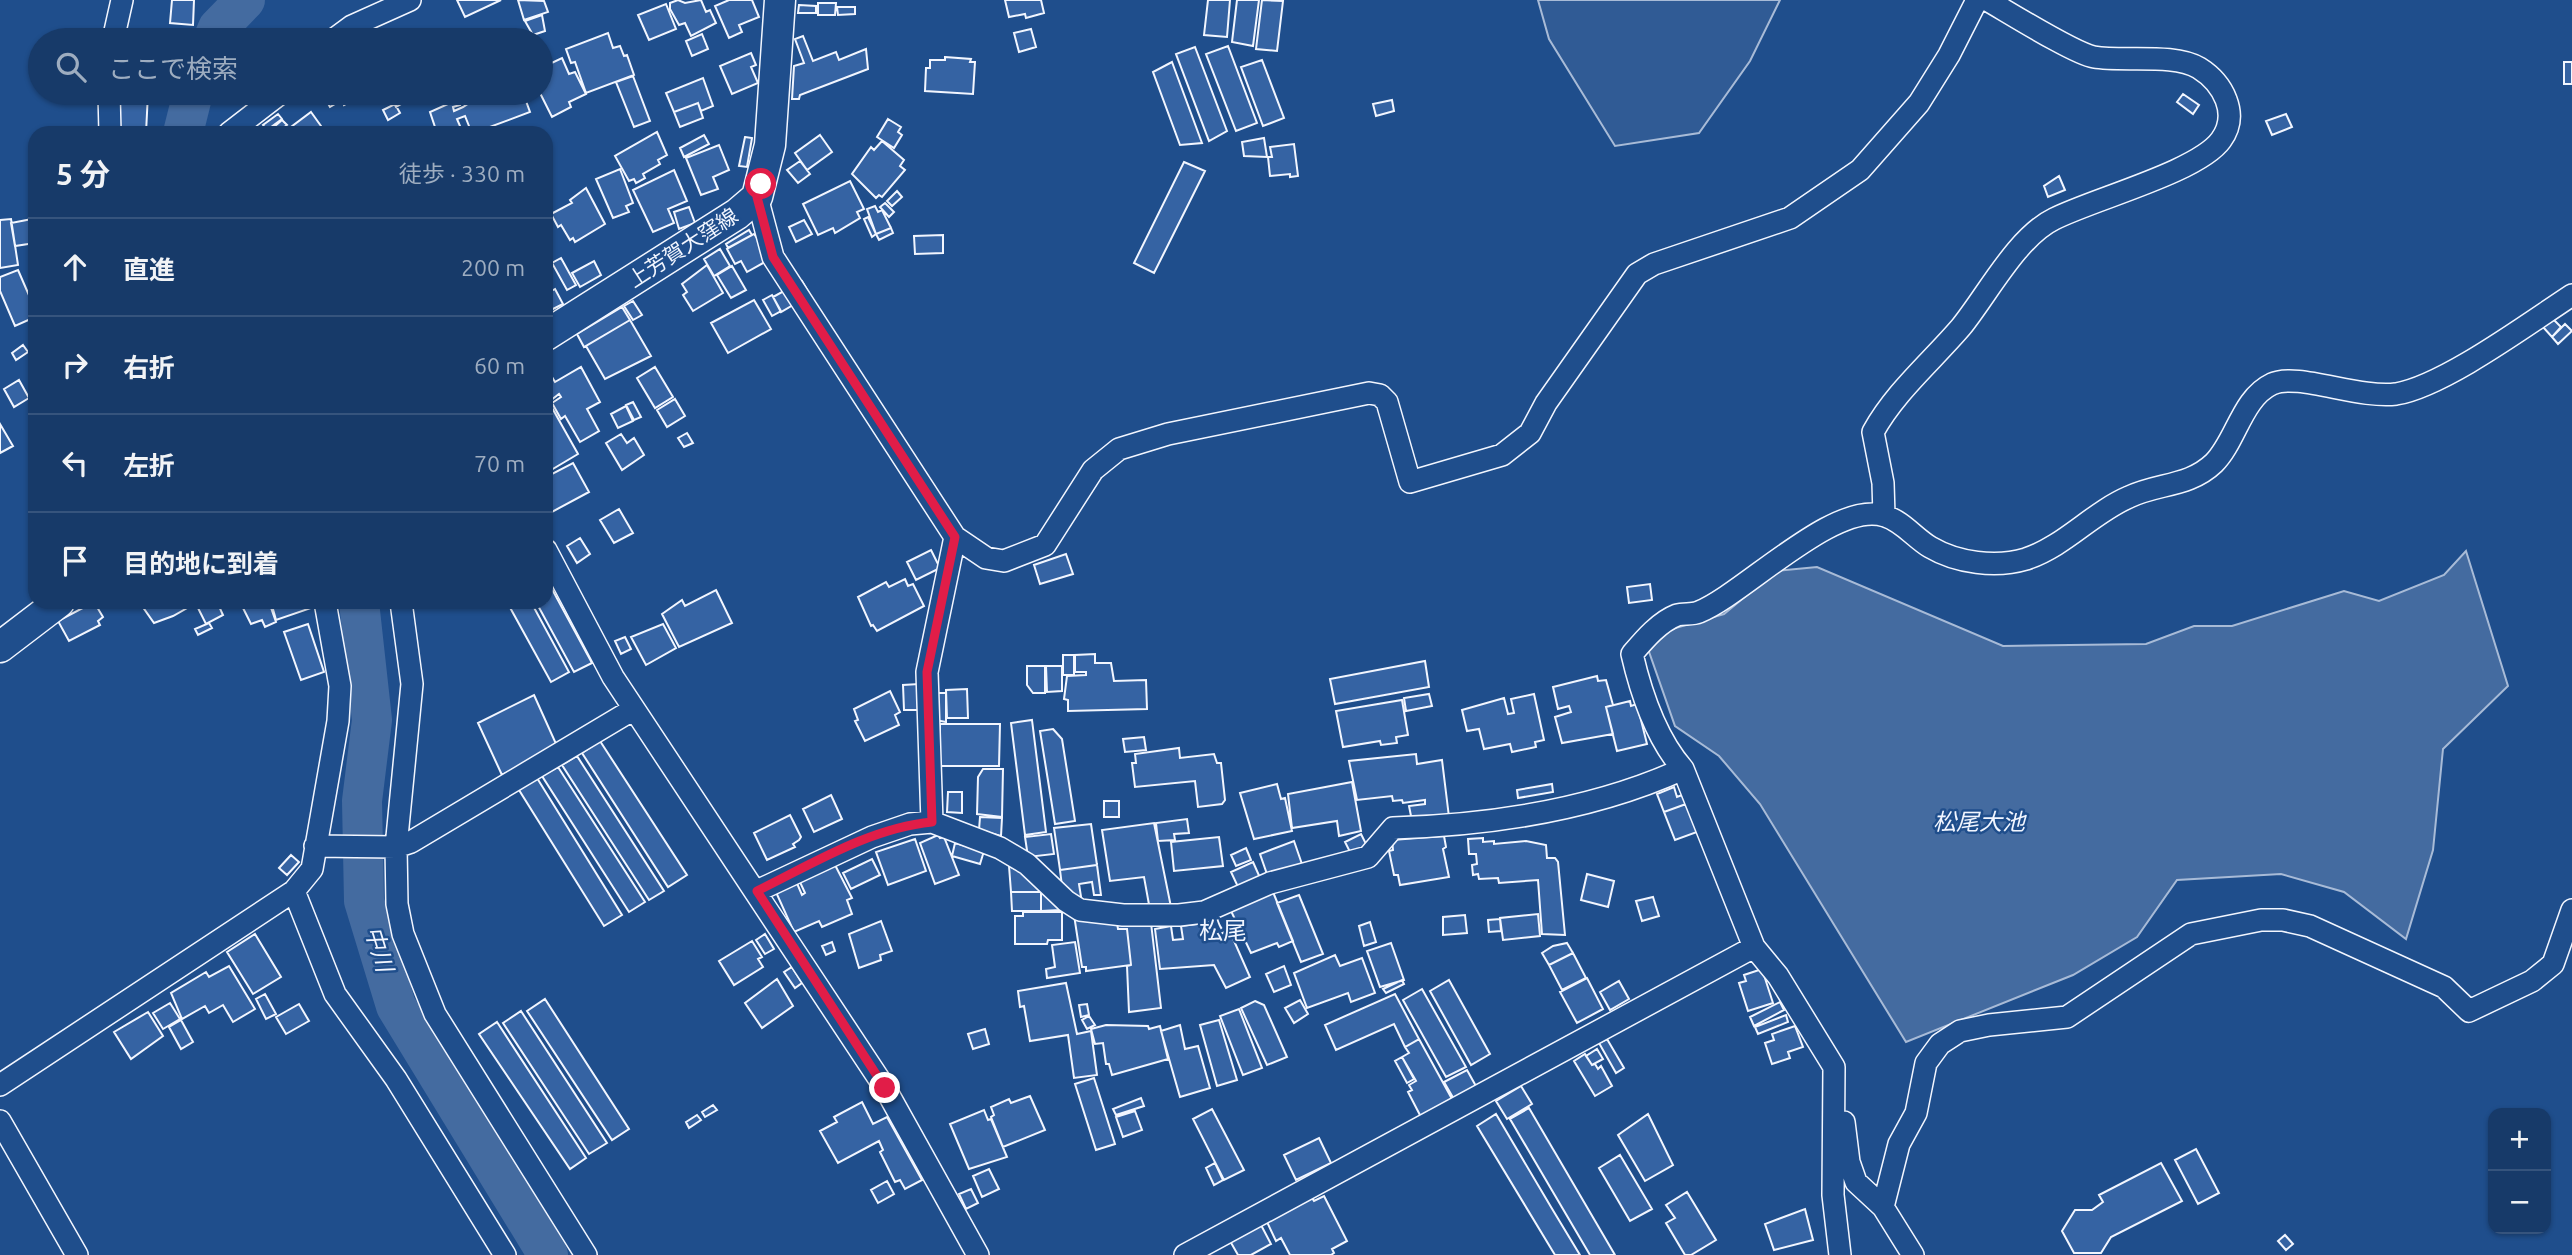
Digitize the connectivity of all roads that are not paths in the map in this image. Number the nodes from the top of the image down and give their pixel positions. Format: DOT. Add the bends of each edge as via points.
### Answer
graph roads {
  1 [pos="122,0"];
  2 [pos="410,0"];
  3 [pos="780,0"];
  4 [pos="1977,0"];
  5 [pos="1987,0"];
  6 [pos="116,28"];
  7 [pos="349,28"];
  8 [pos="109,105"];
  9 [pos="265,105"];
  10 [pos="110,126"];
  11 [pos="238,126"];
  12 [pos="757,197"];
  13 [pos="2572,295"];
  14 [pos="553,331"];
  15 [pos="1884,515"];
  16 [pos="955,537"];
  17 [pos="553,563"];
  18 [pos="50,609"];
  19 [pos="327,609"];
  20 [pos="402,609"];
  21 [pos="0,647"];
  22 [pos="634,709"];
  23 [pos="1683,769"];
  24 [pos="932,822"];
  25 [pos="324,846"];
  26 [pos="390,846"];
  27 [pos="294,891"];
  28 [pos="757,891"];
  29 [pos="2572,910"];
  30 [pos="1754,947"];
  31 [pos="0,1085"];
  32 [pos="1836,1092"];
  33 [pos="0,1121"];
  34 [pos="1883,1207"];
  35 [pos="77,1255"];
  36 [pos="505,1255"];
  37 [pos="586,1255"];
  38 [pos="978,1255"];
  39 [pos="1185,1255"];
  40 [pos="1840,1255"];
  41 [pos="1913,1255"];
  1 -- 6 [label="street"];
  2 -- 7 [label="street"];
  3 -- 12 [label="main road, 上芳賀大窪線" via="770,145"];
  4 -- 16 [label="street" via="1919,103 1860,170 1790,218 1654,264 1637,274 1546,402 1530,433 1502,455 1410,482 1387,402 1369,393 1168,433 1119,449 1093,471 1045,545 1004,561 986,558"];
  5 -- 15 [label="street" via="2091,57 2185,62 2200,69 2225,92 2230,120 2221,140 2189,164 2052,220 2024,245 1873,432"];
  8 -- 10 [label="street"];
  9 -- 11 [label="street"];
  12 -- 14 [label="main road, 上芳賀大窪線"];
  12 -- 16 [label="street" via="773,257"];
  13 -- 15 [label="street" via="2476,356 2396,394 2356,394 2294,380 2269,385 2255,398 2214,462 2186,482 2109,506 2043,552 2022,560 1974,562 1952,556"];
  15 -- 23 [label="street" via="1858,516 1788,550 1698,612 1677,615 1652,632 1632,654 1658,727"];
  16 -- 24 [label="street" via="927,672"];
  17 -- 22 [label="street"];
  18 -- 21 [label="main road"];
  19 -- 25 [label="street" via="340,686"];
  20 -- 26 [label="street" via="412,684"];
  22 -- 26 [label="street" via="411,842"];
  22 -- 28 [label="street"];
  23 -- 24 [label="street" via="1639,789 1561,808 1455,826 1393,828 1368,857 1270,883 1204,912 1180,915 1080,910 1027,864 1000,848"];
  23 -- 30 [label="street"];
  24 -- 28 [label="street" via="872,836"];
  25 -- 26 [label="street"];
  25 -- 27 [label="street"];
  26 -- 37 [label="street" via="403,934 435,1014"];
  27 -- 31 [label="street"];
  27 -- 36 [label="street" via="335,993 396,1079"];
  28 -- 38 [label="street" via="885,1088"];
  29 -- 34 [label="street" via="2553,964 2532,981 2469,1010 2444,987 2386,958 2310,926 2261,920 2191,934 2067,1017 1961,1031 1940,1044 1926,1063 1916,1113 1899,1144"];
  30 -- 32 [label="street" via="1827,1055 1834,1068"];
  30 -- 39 [label="street"];
  32 -- 34 [label="street" via="1856,1182"];
  32 -- 40 [label="street" via="1833,1195"];
  33 -- 35 [label="street"];
  34 -- 41 [label="street"];
}
